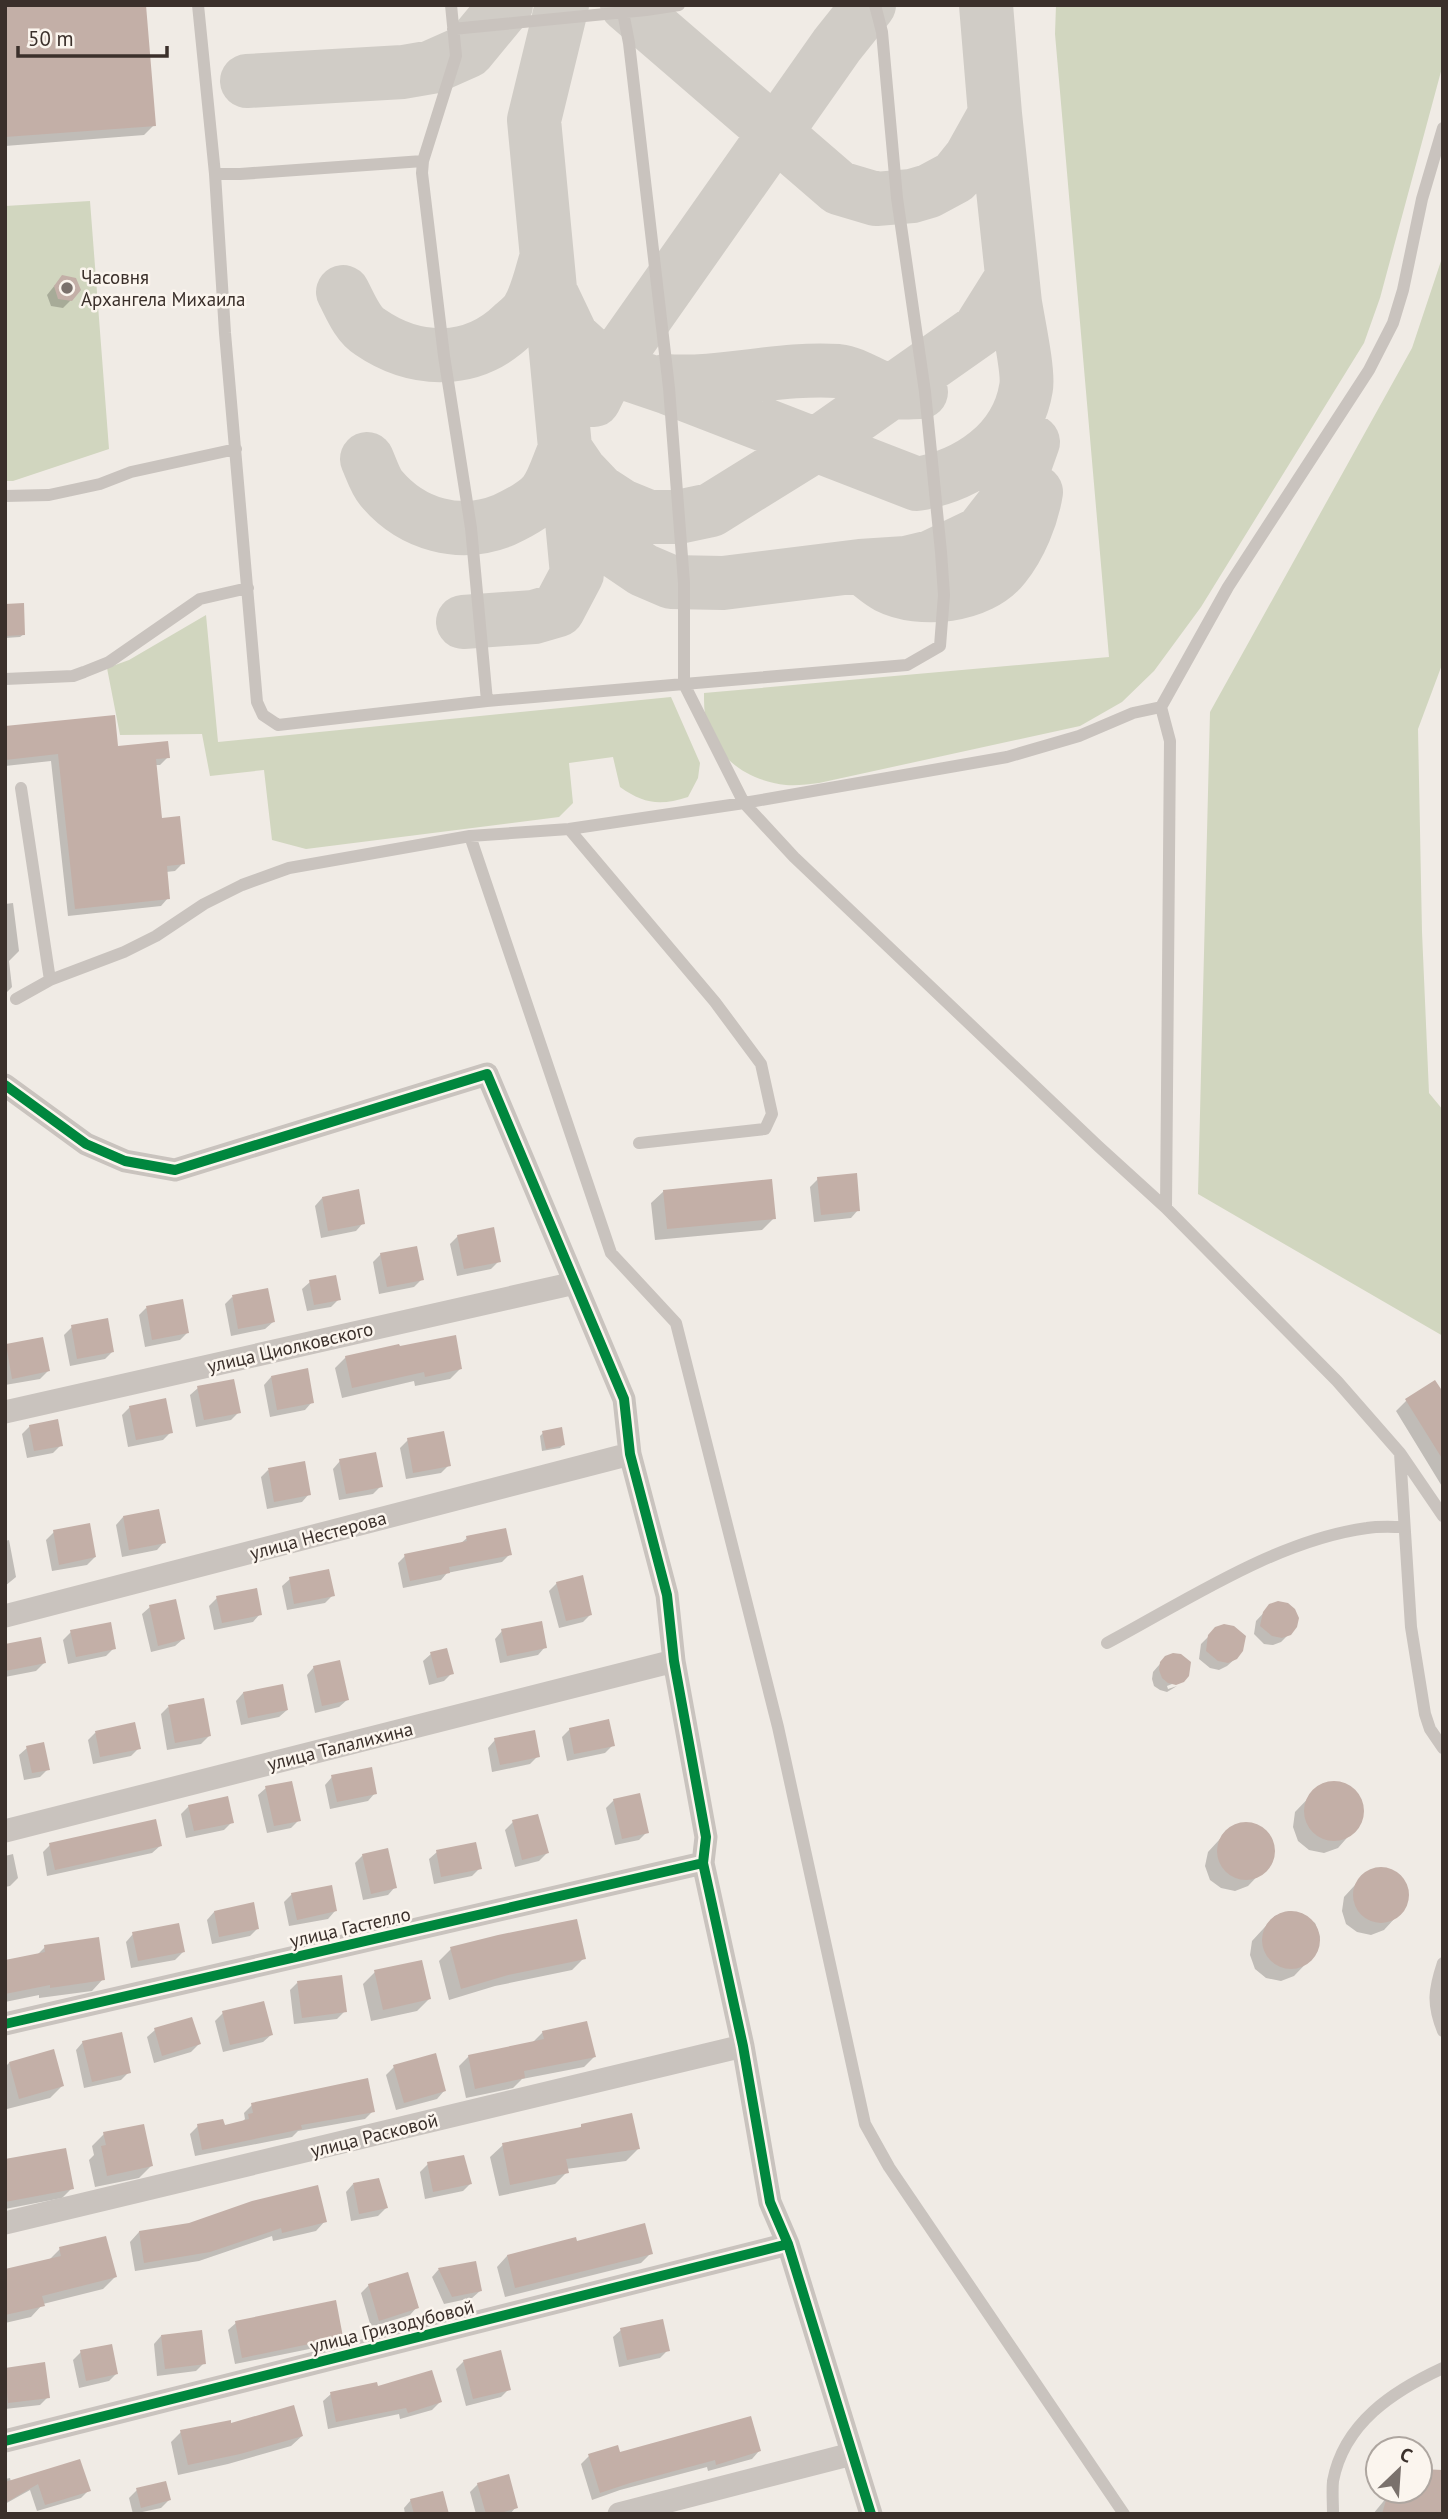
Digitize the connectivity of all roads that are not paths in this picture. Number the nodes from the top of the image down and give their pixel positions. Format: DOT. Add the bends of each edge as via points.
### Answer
graph roads {
  1 [pos="198,5"];
  2 [pos="451,5"];
  3 [pos="679,5"];
  4 [pos="874,5"];
  5 [pos="623,12"];
  6 [pos="453,29"];
  7 [pos="1443,128"];
  8 [pos="423,161"];
  9 [pos="215,174"];
  10 [pos="236,449"];
  11 [pos="5,496"];
  12 [pos="248,588"];
  13 [pos="5,679"];
  14 [pos="684,684"];
  15 [pos="487,701"];
  16 [pos="1161,707"];
  17 [pos="21,788"];
  18 [pos="744,803"];
  19 [pos="569,830"];
  20 [pos="470,836"];
  21 [pos="50,980"];
  22 [pos="16,999"];
  23 [pos="5,1085"];
  24 [pos="639,1143"];
  25 [pos="1166,1208"];
  26 [pos="575,1283"];
  27 [pos="5,1412"];
  28 [pos="1400,1453"];
  29 [pos="631,1454"];
  30 [pos="1443,1516"];
  31 [pos="1404,1527"];
  32 [pos="5,1616"];
  33 [pos="1107,1643"];
  34 [pos="674,1661"];
  35 [pos="1443,1748"];
  36 [pos="5,1831"];
  37 [pos="704,1863"];
  38 [pos="1443,1963"];
  39 [pos="5,2024"];
  40 [pos="1443,2031"];
  41 [pos="743,2046"];
  42 [pos="5,2223"];
  43 [pos="788,2244"];
  44 [pos="1443,2368"];
  45 [pos="5,2441"];
  46 [pos="852,2454"];
  47 [pos="619,2514"];
  48 [pos="871,2514"];
  49 [pos="1124,2514"];
  50 [pos="1333,2514"];
  1 -- 9 [label="lane"];
  2 -- 6 [label="lane"];
  3 -- 5 [label="lane"];
  4 -- 14 [label="lane" via="882,32 897,198 925,392 944,595 940,646 907,665"];
  5 -- 6 [label="lane"];
  5 -- 14 [label="lane" via="669,388 684,583"];
  6 -- 8 [label="lane" via="456,56"];
  7 -- 16 [label="lane" via="1393,323 1369,370 1228,587"];
  8 -- 9 [label="lane"];
  8 -- 15 [label="lane" via="444,355 471,528"];
  9 -- 10 [label="lane"];
  10 -- 11 [label="lane" via="131,472 100,484"];
  10 -- 12 [label="lane"];
  12 -- 13 [label="lane" via="200,599 109,662 73,676"];
  12 -- 15 [label="lane" via="257,702 263,715 278,725"];
  14 -- 15 [label="lane"];
  14 -- 18 [label="lane"];
  16 -- 18 [label="lane" via="1007,757"];
  16 -- 25 [label="lane" via="1170,741"];
  17 -- 21 [label="lane"];
  18 -- 19 [label="lane"];
  18 -- 25 [label="lane" via="794,857"];
  19 -- 20 [label="lane"];
  19 -- 24 [label="lane" via="715,1002 761,1064 764,1077 772,1114 765,1129"];
  20 -- 21 [label="lane" via="289,868 213,899 124,952"];
  20 -- 49 [label="lane" via="611,1253 676,1323 778,1727 864,2124"];
  21 -- 22 [label="lane"];
  23 -- 26 [label="street" via="86,1144 125,1161 175,1170 487,1074"];
  25 -- 28 [label="lane" via="1337,1381"];
  26 -- 27 [label="street, улица Циолковского"];
  26 -- 29 [label="street" via="624,1399"];
  28 -- 30 [label="lane"];
  28 -- 31 [label="lane"];
  29 -- 32 [label="street, улица Нестерова"];
  29 -- 34 [label="street" via="667,1595"];
  31 -- 33 [label="lane" via="1368,1528 1317,1539 1264,1559"];
  31 -- 35 [label="lane" via="1411,1627 1425,1714"];
  34 -- 36 [label="street, улица Талалихина"];
  34 -- 37 [label="street" via="706,1838"];
  37 -- 39 [label="street, улица Гастелло"];
  37 -- 41 [label="street"];
  38 -- 40 [label="lane" via="1434,1989"];
  41 -- 42 [label="street, улица Расковой"];
  41 -- 43 [label="street" via="770,2202"];
  43 -- 45 [label="street, улица Гризодубовой"];
  43 -- 46 [label="street"];
  44 -- 50 [label="lane" via="1373,2410 1347,2441 1333,2482"];
  46 -- 47 [label="street"];
  46 -- 48 [label="street"];
}
